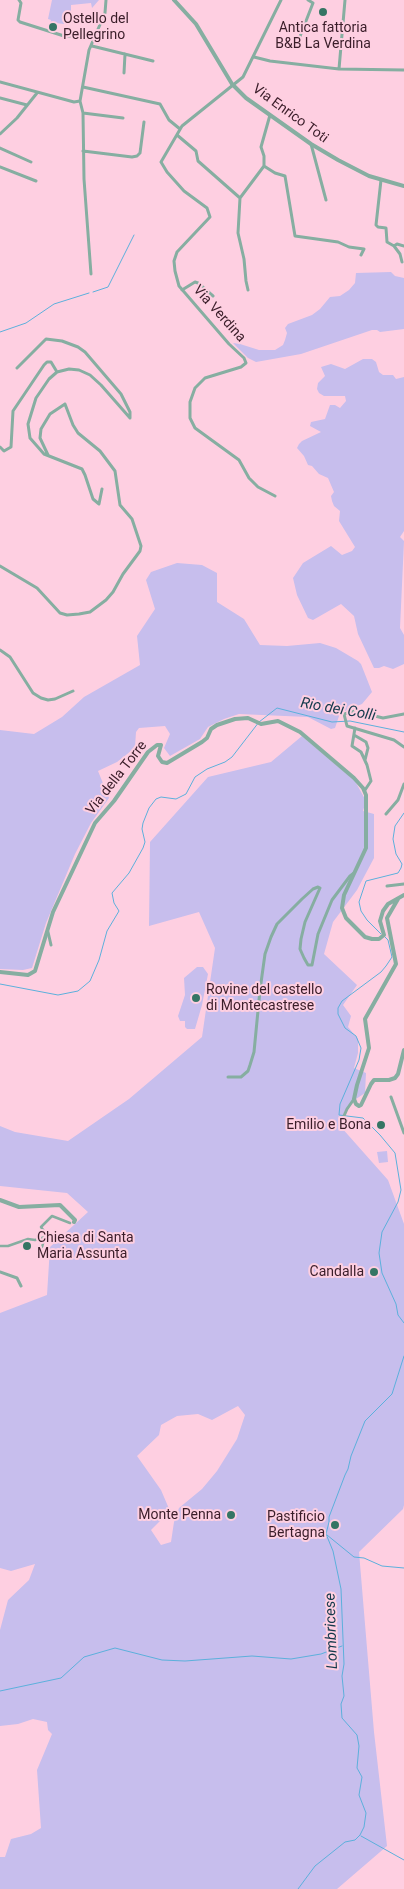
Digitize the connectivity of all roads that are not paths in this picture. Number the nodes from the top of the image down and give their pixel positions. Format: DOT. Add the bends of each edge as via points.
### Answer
graph roads {
  1 [pos="19,0"];
  2 [pos="106,0"];
  3 [pos="174,0"];
  4 [pos="281,0"];
  5 [pos="308,0"];
  6 [pos="345,0"];
  7 [pos="95,39"];
  8 [pos="299,39"];
  9 [pos="92,46"];
  10 [pos="125,54"];
  11 [pos="254,57"];
  12 [pos="153,61"];
  13 [pos="339,68"];
  14 [pos="404,70"];
  15 [pos="124,74"];
  16 [pos="0,82"];
  17 [pos="234,86"];
  18 [pos="83,87"];
  19 [pos="37,93"];
  20 [pos="0,98"];
  21 [pos="80,100"];
  22 [pos="27,105"];
  23 [pos="83,113"];
  24 [pos="270,115"];
  25 [pos="123,118"];
  26 [pos="144,122"];
  27 [pos="180,129"];
  28 [pos="0,134"];
  29 [pos="177,135"];
  30 [pos="311,144"];
  31 [pos="0,148"];
  32 [pos="84,151"];
  33 [pos="31,162"];
  34 [pos="264,166"];
  35 [pos="0,167"];
  36 [pos="381,180"];
  37 [pos="36,181"];
  38 [pos="404,186"];
  39 [pos="240,198"];
  40 [pos="326,200"];
  41 [pos="394,246"];
  42 [pos="404,246"];
  43 [pos="361,255"];
  44 [pos="402,262"];
  45 [pos="91,274"];
  46 [pos="182,290"];
  47 [pos="248,290"];
  48 [pos="213,296"];
  49 [pos="17,368"];
  50 [pos="57,372"];
  51 [pos="0,447"];
  52 [pos="48,456"];
  53 [pos="102,489"];
  54 [pos="275,496"];
  55 [pos="0,566"];
  56 [pos="0,650"];
  57 [pos="73,691"];
  58 [pos="404,714"];
  59 [pos="355,728"];
  60 [pos="354,735"];
  61 [pos="404,747"];
  62 [pos="365,760"];
  63 [pos="404,784"];
  64 [pos="365,790"];
  65 [pos="386,814"];
  66 [pos="354,873"];
  67 [pos="404,884"];
  68 [pos="387,886"];
  69 [pos="404,895"];
  70 [pos="398,899"];
  71 [pos="48,932"];
  72 [pos="51,945"];
  73 [pos="0,972"];
  74 [pos="404,1050"];
  75 [pos="228,1077"];
  76 [pos="391,1098"];
  77 [pos="354,1099"];
  78 [pos="340,1125"];
  79 [pos="404,1133"];
  80 [pos="0,1200"];
  81 [pos="72,1222"];
  82 [pos="45,1237"];
  83 [pos="0,1246"];
  84 [pos="42,1247"];
  85 [pos="0,1272"];
  86 [pos="21,1286"];
  1 -- 7 [label="street" via="20,22 64,36 90,36"];
  2 -- 7 [label="street" via="105,13"];
  3 -- 17 [label="street, Via Enrico Toti" via="196,24"];
  4 -- 11 [label="street, Via Verdina"];
  5 -- 8 [label="street" via="314,3"];
  6 -- 13 [label="street"];
  7 -- 9 [label="street"];
  9 -- 10 [label="street"];
  9 -- 18 [label="street"];
  10 -- 12 [label="street"];
  10 -- 15 [label="street"];
  11 -- 13 [label="street"];
  11 -- 17 [label="street, Via Verdina"];
  13 -- 14 [label="street"];
  16 -- 19 [label="street"];
  17 -- 24 [label="street, Via Enrico Toti"];
  17 -- 27 [label="street, Via Verdina"];
  18 -- 21 [label="street"];
  18 -- 27 [label="street" via="160,104 169,120"];
  19 -- 21 [label="street" via="74,102"];
  19 -- 22 [label="street"];
  20 -- 22 [label="street"];
  21 -- 23 [label="street"];
  22 -- 28 [label="street"];
  23 -- 25 [label="street"];
  23 -- 32 [label="street"];
  24 -- 30 [label="street, Via Enrico Toti"];
  24 -- 34 [label="street" via="261,146"];
  26 -- 32 [label="street" via="137,156"];
  27 -- 29 [label="street, Via Verdina"];
  29 -- 39 [label="street" via="196,151 198,161"];
  29 -- 46 [label="street, Via Verdina" via="162,164 184,191 208,208 210,216 174,260"];
  30 -- 36 [label="street, Via Enrico Toti"];
  30 -- 40 [label="street"];
  31 -- 33 [label="street"];
  32 -- 45 [label="street"];
  34 -- 39 [label="street"];
  34 -- 43 [label="street" via="285,176 295,236 364,249"];
  35 -- 37 [label="street"];
  36 -- 38 [label="street, Via Enrico Toti"];
  36 -- 41 [label="street" via="376,225 386,228 387,242"];
  39 -- 47 [label="street" via="238,233"];
  41 -- 42 [label="street"];
  41 -- 44 [label="street"];
  46 -- 48 [label="street" via="194,282"];
  46 -- 54 [label="street, Via Verdina" via="246,363 205,378 195,388 190,402 190,418 195,428 239,460 248,478"];
  49 -- 50 [label="street" via="46,339 70,344 85,352 110,380 127,404 130,418 90,375 69,369"];
  50 -- 51 [label="street" via="51,362 47,362 13,411 11,447 4,451"];
  50 -- 52 [label="street" via="36,398 28,424 30,438"];
  52 -- 53 [label="street" via="82,469 93,499 99,504"];
  52 -- 55 [label="street" via="40,438 41,428 50,414 65,404 78,433 100,451 115,471 120,505 132,519 142,546 140,551 106,600 90,612 79,614 60,613 38,588"];
  56 -- 57 [label="street" via="10,657 33,693 41,698 55,699"];
  58 -- 59 [label="street" via="383,718 355,711 344,714 345,723"];
  59 -- 60 [label="street"];
  59 -- 61 [label="street" via="394,740"];
  60 -- 62 [label="street" via="352,746 358,748"];
  60 -- 62 [label="street" via="366,742"];
  62 -- 64 [label="street" via="371,781"];
  63 -- 65 [label="street" via="398,800"];
  64 -- 66 [label="street" via="366,848"];
  64 -- 71 [label="street, Via della Torre" via="300,732 278,721 261,724 248,718 234,719 211,729 208,738 167,763 158,756 161,745 157,745 148,752 95,823 53,912"];
  66 -- 70 [label="street" via="342,908 346,918 365,937 379,939 384,935 380,921 382,911"];
  66 -- 75 [label="street" via="332,900 318,934 312,965 308,965 300,949 301,939 320,888 313,889 277,924 265,954 250,1065 241,1077"];
  67 -- 68 [label="street"];
  69 -- 70 [label="street"];
  70 -- 77 [label="street" via="387,918 396,964 366,1018 369,1048"];
  71 -- 72 [label="street"];
  71 -- 73 [label="street, Via della Torre" via="34,972"];
  74 -- 77 [label="street" via="395,1078 374,1080 359,1106"];
  76 -- 79 [label="street"];
  77 -- 78 [label="street"];
  80 -- 81 [label="street" via="19,1207 60,1205 75,1220"];
  81 -- 82 [label="street" via="52,1216 41,1227"];
  82 -- 83 [label="street"];
  82 -- 84 [label="street"];
  85 -- 86 [label="street" via="17,1278"];
}
